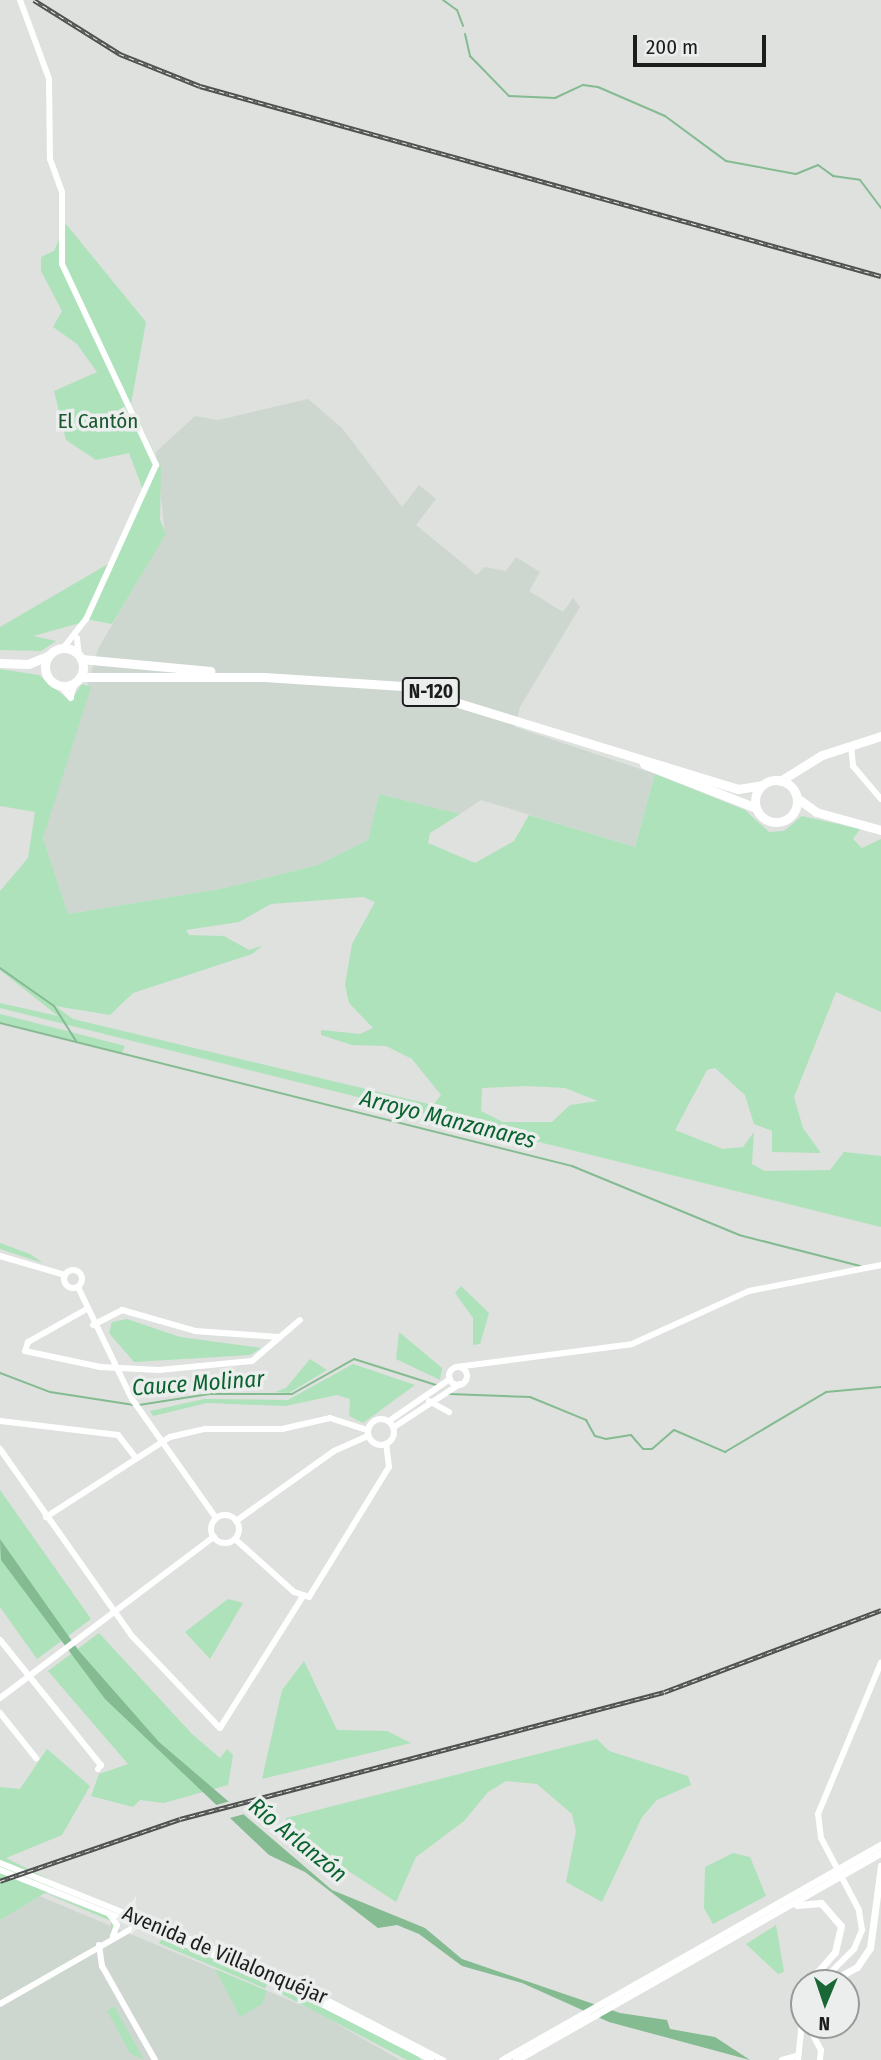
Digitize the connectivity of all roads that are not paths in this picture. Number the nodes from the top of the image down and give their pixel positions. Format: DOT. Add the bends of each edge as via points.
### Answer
graph roads {
  1 [pos="20,0"];
  2 [pos="77,636"];
  3 [pos="63,648"];
  4 [pos="48,656"];
  5 [pos="80,658"];
  6 [pos="0,663"];
  7 [pos="28,664"];
  8 [pos="47,676"];
  9 [pos="264,677"];
  10 [pos="77,679"];
  11 [pos="881,736"];
  12 [pos="590,743"];
  13 [pos="851,746"];
  14 [pos="801,768"];
  15 [pos="780,780"];
  16 [pos="762,785"];
  17 [pos="796,796"];
  18 [pos="881,799"];
  19 [pos="756,808"];
  20 [pos="816,812"];
  21 [pos="790,816"];
  22 [pos="881,830"];
  23 [pos="0,1256"];
  24 [pos="878,1267"];
  25 [pos="65,1275"];
  26 [pos="78,1287"];
  27 [pos="85,1310"];
  28 [pos="300,1320"];
  29 [pos="93,1325"];
  30 [pos="279,1337"];
  31 [pos="476,1364"];
  32 [pos="456,1367"];
  33 [pos="114,1368"];
  34 [pos="467,1375"];
  35 [pos="450,1379"];
  36 [pos="460,1384"];
  37 [pos="447,1388"];
  38 [pos="437,1393"];
  39 [pos="429,1401"];
  40 [pos="449,1412"];
  41 [pos="0,1421"];
  42 [pos="389,1421"];
  43 [pos="394,1427"];
  44 [pos="368,1433"];
  45 [pos="159,1440"];
  46 [pos="386,1444"];
  47 [pos="0,1450"];
  48 [pos="135,1457"];
  49 [pos="46,1517"];
  50 [pos="216,1518"];
  51 [pos="236,1521"];
  52 [pos="214,1537"];
  53 [pos="234,1539"];
  54 [pos="304,1598"];
  55 [pos="114,1612"];
  56 [pos="0,1640"];
  57 [pos="881,1663"];
  58 [pos="27,1678"];
  59 [pos="0,1698"];
  60 [pos="0,1713"];
  61 [pos="37,1755"];
  62 [pos="98,1769"];
  63 [pos="881,1845"];
  64 [pos="881,1853"];
  65 [pos="0,1863"];
  66 [pos="881,1866"];
  67 [pos="0,1870"];
  68 [pos="782,1909"];
  69 [pos="109,1913"];
  70 [pos="140,1925"];
  71 [pos="111,1938"];
  72 [pos="99,1945"];
  73 [pos="83,1955"];
  74 [pos="102,1966"];
  75 [pos="819,1969"];
  76 [pos="833,1969"];
  77 [pos="853,1969"];
  78 [pos="0,2004"];
  79 [pos="801,2039"];
  80 [pos="814,2041"];
  81 [pos="800,2043"];
  82 [pos="797,2058"];
  83 [pos="155,2060"];
  84 [pos="431,2060"];
  85 [pos="443,2060"];
  86 [pos="502,2060"];
  87 [pos="516,2060"];
  88 [pos="782,2060"];
  89 [pos="820,2060"];
  1 -- 2 [label="street" via="49,79 50,159 62,192 62,264 156,465"];
  2 -- 3 [label="street"];
  2 -- 5 [label="street"];
  3 -- 4 [label="highway"];
  3 -- 5 [label="highway, N-120"];
  4 -- 7 [label="highway"];
  4 -- 8 [label="highway"];
  5 -- 9 [label="highway, N-120"];
  5 -- 10 [label="highway"];
  6 -- 7 [label="highway"];
  7 -- 8 [label="highway, N-120"];
  8 -- 10 [label="highway, N-120" via="60,685"];
  9 -- 10 [label="highway, N-120"];
  9 -- 12 [label="highway, N-120" via="422,690"];
  11 -- 13 [label="highway"];
  12 -- 16 [label="highway, N-120" via="738,789"];
  12 -- 19 [label="highway, N-120"];
  13 -- 14 [label="highway"];
  13 -- 18 [label="street" via="853,766"];
  14 -- 15 [label="highway"];
  14 -- 17 [label="highway"];
  15 -- 16 [label="highway, N-120"];
  15 -- 17 [label="highway, N-120"];
  16 -- 19 [label="highway"];
  17 -- 20 [label="highway, N-120"];
  17 -- 21 [label="highway"];
  19 -- 21 [label="highway, N-120" via="771,822"];
  20 -- 21 [label="highway, N-120"];
  20 -- 22 [label="highway, N-120"];
  23 -- 25 [label="street"];
  24 -- 31 [label="street" via="749,1292 632,1344"];
  25 -- 26 [label="street" via="67,1286"];
  25 -- 26 [label="street" via="78,1272"];
  26 -- 27 [label="street"];
  27 -- 29 [label="street"];
  27 -- 33 [label="street" via="23,1348"];
  28 -- 30 [label="street"];
  29 -- 30 [label="street" via="122,1310 195,1331"];
  29 -- 33 [label="street"];
  30 -- 33 [label="street" via="253,1362"];
  31 -- 32 [label="street"];
  31 -- 34 [label="street"];
  32 -- 34 [label="street"];
  32 -- 35 [label="street"];
  33 -- 45 [label="street"];
  34 -- 36 [label="street"];
  35 -- 36 [label="street"];
  35 -- 37 [label="street"];
  36 -- 37 [label="street"];
  37 -- 38 [label="street"];
  38 -- 39 [label="street"];
  38 -- 42 [label="street"];
  39 -- 40 [label="street"];
  39 -- 43 [label="street"];
  41 -- 48 [label="street" via="118,1436"];
  42 -- 43 [label="street"];
  42 -- 44 [label="street" via="374,1420"];
  43 -- 46 [label="street"];
  44 -- 45 [label="street" via="330,1418 282,1429 206,1429"];
  44 -- 46 [label="street"];
  44 -- 51 [label="street" via="324,1457"];
  45 -- 48 [label="street"];
  45 -- 50 [label="street"];
  46 -- 54 [label="street" via="389,1467"];
  47 -- 49 [label="street"];
  48 -- 49 [label="street"];
  49 -- 55 [label="street"];
  50 -- 51 [label="street"];
  50 -- 52 [label="street"];
  51 -- 53 [label="street"];
  52 -- 53 [label="street"];
  52 -- 55 [label="street"];
  53 -- 54 [label="street"];
  54 -- 55 [label="street" via="222,1728"];
  55 -- 58 [label="street"];
  56 -- 58 [label="street"];
  57 -- 76 [label="street" via="850,1750 819,1808 818,1829 861,1920 859,1941"];
  58 -- 59 [label="street"];
  58 -- 62 [label="street" via="101,1765"];
  60 -- 61 [label="street"];
  63 -- 86 [label="main road"];
  64 -- 68 [label="main road"];
  65 -- 85 [label="street, Avenida de Villalonquéjar" via="257,1965"];
  66 -- 77 [label="main road" via="870,1948"];
  67 -- 69 [label="street, Avenida de Villalonquéjar"];
  68 -- 75 [label="main road" via="813,1902 839,1919 839,1944"];
  68 -- 87 [label="main road"];
  69 -- 70 [label="street, Avenida de Villalonquéjar"];
  69 -- 71 [label="street" via="117,1925"];
  70 -- 71 [label="street"];
  70 -- 84 [label="street, Avenida de Villalonquéjar" via="290,1987"];
  71 -- 72 [label="street"];
  72 -- 73 [label="street"];
  72 -- 74 [label="street"];
  73 -- 74 [label="street"];
  73 -- 78 [label="street"];
  74 -- 83 [label="street"];
  79 -- 81 [label="street"];
  80 -- 81 [label="street"];
  80 -- 89 [label="street"];
  81 -- 82 [label="street"];
  82 -- 88 [label="street"];
}
